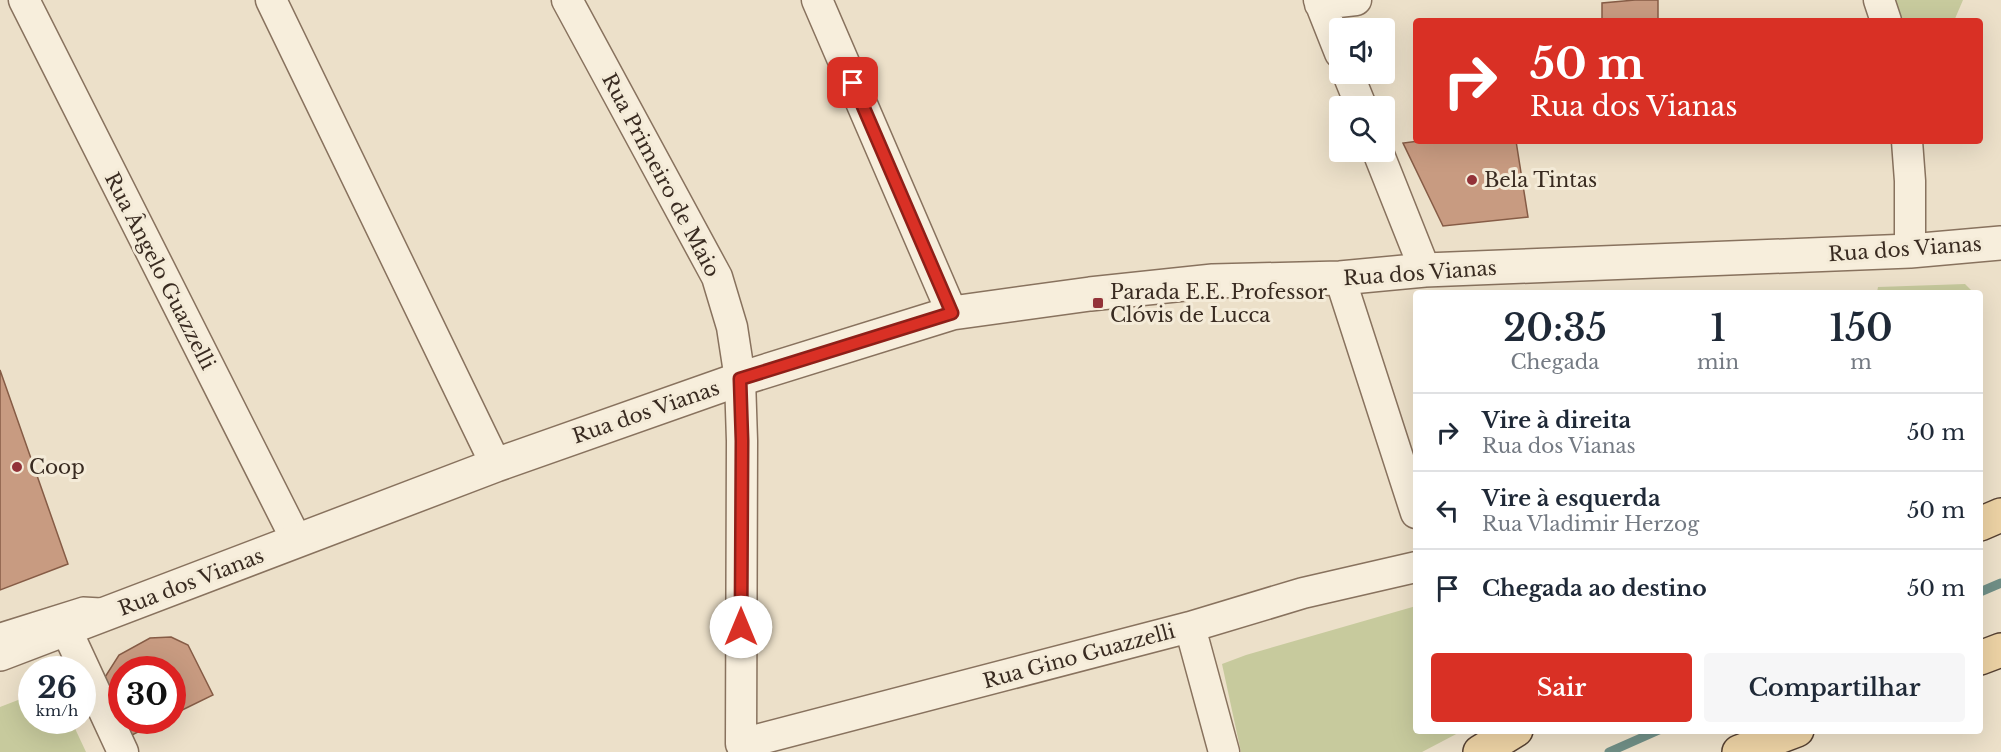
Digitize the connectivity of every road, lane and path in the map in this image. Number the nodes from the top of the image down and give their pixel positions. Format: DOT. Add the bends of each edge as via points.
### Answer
graph roads {
  1 [pos="24,0"];
  2 [pos="271,0"];
  3 [pos="567,0"];
  4 [pos="817,0"];
  5 [pos="1356,0"];
  6 [pos="1879,0"];
  7 [pos="1319,2"];
  8 [pos="1885,18"];
  9 [pos="1329,26"];
  10 [pos="1907,144"];
  11 [pos="1382,162"];
  12 [pos="2001,243"];
  13 [pos="1910,251"];
  14 [pos="1425,270"];
  15 [pos="1340,278"];
  16 [pos="952,313"];
  17 [pos="740,379"];
  18 [pos="496,465"];
  19 [pos="1413,504"];
  20 [pos="2001,515"];
  21 [pos="1983,523"];
  22 [pos="297,541"];
  23 [pos="1413,568"];
  24 [pos="119,609"];
  25 [pos="1190,627"];
  26 [pos="66,628"];
  27 [pos="0,631"];
  28 [pos="2001,650"];
  29 [pos="0,654"];
  30 [pos="1983,657"];
  31 [pos="1509,734"];
  32 [pos="1786,734"];
  33 [pos="741,748"];
  34 [pos="123,752"];
  35 [pos="1224,752"];
  36 [pos="1480,752"];
  37 [pos="1739,752"];
  1 -- 22 [label="street, Rua Ângelo Guazzelli"];
  2 -- 18 [label="street"];
  3 -- 17 [label="street, Rua Primeiro de Maio" via="717,277 732,327"];
  4 -- 16 [label="street"];
  5 -- 7 [label="street"];
  6 -- 8 [label="street"];
  7 -- 9 [label="street"];
  10 -- 13 [label="street"];
  11 -- 14 [label="street"];
  12 -- 13 [label="street, Rua dos Vianas"];
  13 -- 14 [label="street, Rua dos Vianas"];
  14 -- 15 [label="street, Rua dos Vianas"];
  15 -- 16 [label="street, Rua dos Vianas" via="1213,281"];
  15 -- 19 [label="street"];
  16 -- 17 [label="street, Rua dos Vianas"];
  17 -- 18 [label="street, Rua dos Vianas"];
  17 -- 33 [label="street, Rua Primeiro de Maio"];
  18 -- 22 [label="street, Rua dos Vianas"];
  20 -- 21 [label="main road"];
  22 -- 24 [label="street, Rua dos Vianas"];
  23 -- 25 [label="street, Rua Gino Guazzelli" via="1303,592"];
  24 -- 26 [label="street, Rua dos Vianas"];
  24 -- 27 [label="lane" via="83,605"];
  25 -- 33 [label="street, Rua Gino Guazzelli"];
  25 -- 35 [label="street"];
  26 -- 29 [label="street, Rua dos Vianas"];
  26 -- 34 [label="street"];
  28 -- 30 [label="main road"];
  31 -- 36 [label="main road"];
  32 -- 37 [label="main road"];
}
